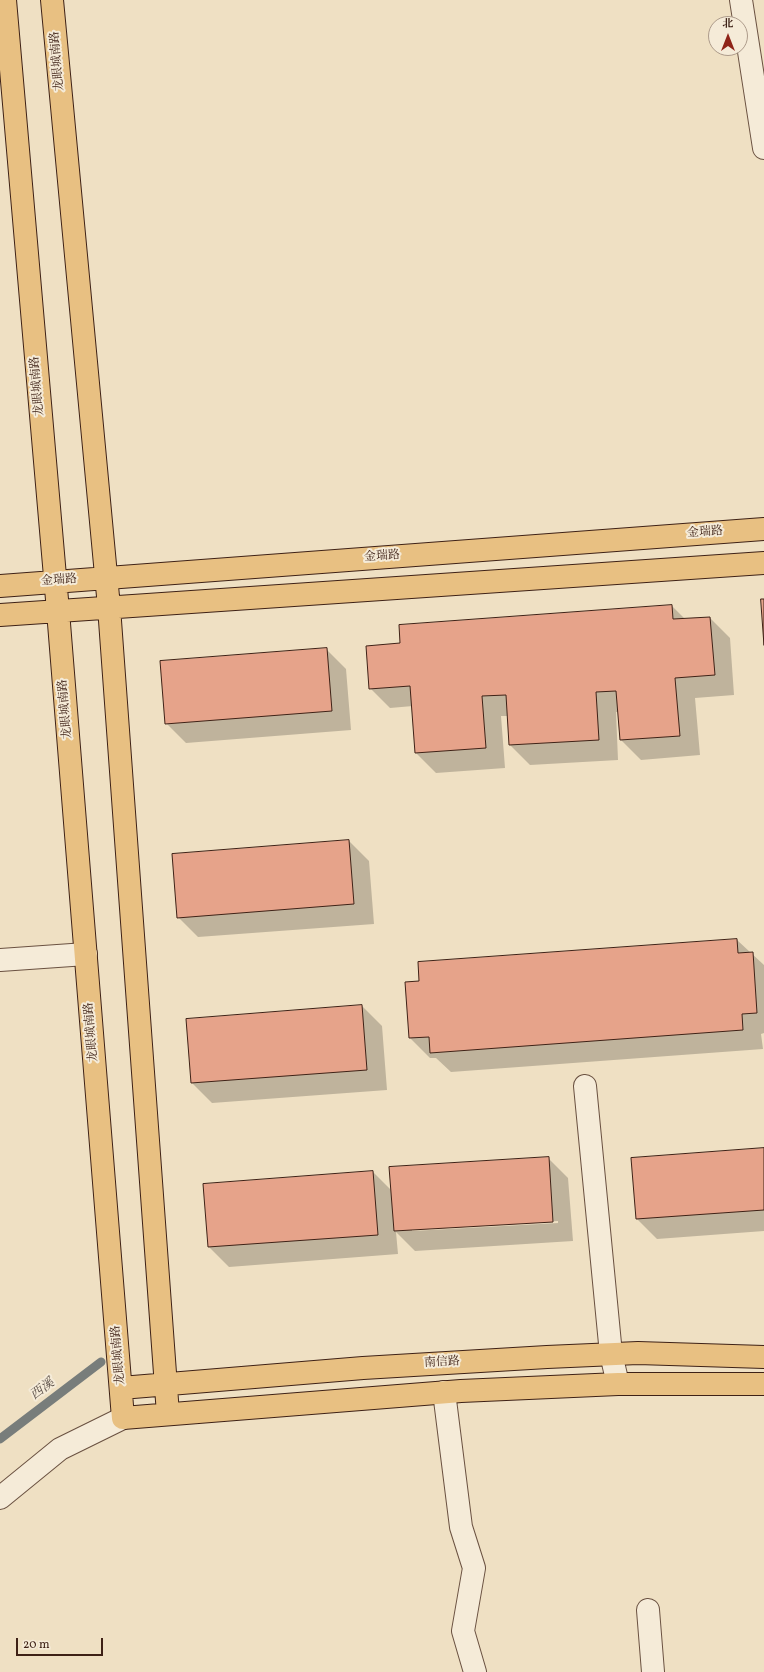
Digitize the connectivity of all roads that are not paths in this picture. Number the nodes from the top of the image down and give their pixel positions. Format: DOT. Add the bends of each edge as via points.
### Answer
graph roads {
  1 [pos="5,0"];
  2 [pos="52,0"];
  3 [pos="741,0"];
  4 [pos="764,148"];
  5 [pos="764,529"];
  6 [pos="764,563"];
  7 [pos="107,578"];
  8 [pos="55,582"];
  9 [pos="0,586"];
  10 [pos="109,607"];
  11 [pos="58,611"];
  12 [pos="0,615"];
  13 [pos="86,954"];
  14 [pos="0,960"];
  15 [pos="585,1086"];
  16 [pos="611,1354"];
  17 [pos="764,1357"];
  18 [pos="618,1384"];
  19 [pos="764,1384"];
  20 [pos="121,1388"];
  21 [pos="444,1392"];
  22 [pos="168,1414"];
  23 [pos="123,1418"];
  24 [pos="0,1498"];
  25 [pos="648,1610"];
  26 [pos="475,1672"];
  27 [pos="653,1672"];
  1 -- 8 [label="main road, 龙眼城南路"];
  2 -- 7 [label="main road, 龙眼城南路"];
  3 -- 4 [label="street"];
  5 -- 7 [label="main road, 金瑞路"];
  6 -- 10 [label="main road"];
  7 -- 8 [label="main road, 金瑞路"];
  7 -- 10 [label="main road, 龙眼城南路"];
  8 -- 9 [label="main road, 金瑞路"];
  8 -- 11 [label="main road, 龙眼城南路"];
  10 -- 11 [label="main road"];
  10 -- 22 [label="main road, 龙眼城南路"];
  11 -- 12 [label="main road"];
  11 -- 13 [label="main road, 龙眼城南路"];
  13 -- 14 [label="street"];
  13 -- 20 [label="main road, 龙眼城南路"];
  15 -- 16 [label="street"];
  16 -- 17 [label="main road, 南信路"];
  16 -- 18 [label="street"];
  16 -- 20 [label="main road, 南信路" via="363,1368"];
  18 -- 19 [label="main road"];
  18 -- 21 [label="main road"];
  20 -- 23 [label="main road, 龙眼城南路"];
  21 -- 22 [label="main road"];
  21 -- 26 [label="street" via="461,1527 474,1568 463,1631"];
  22 -- 23 [label="main road"];
  23 -- 24 [label="street" via="60,1449"];
  25 -- 27 [label="street"];
}
